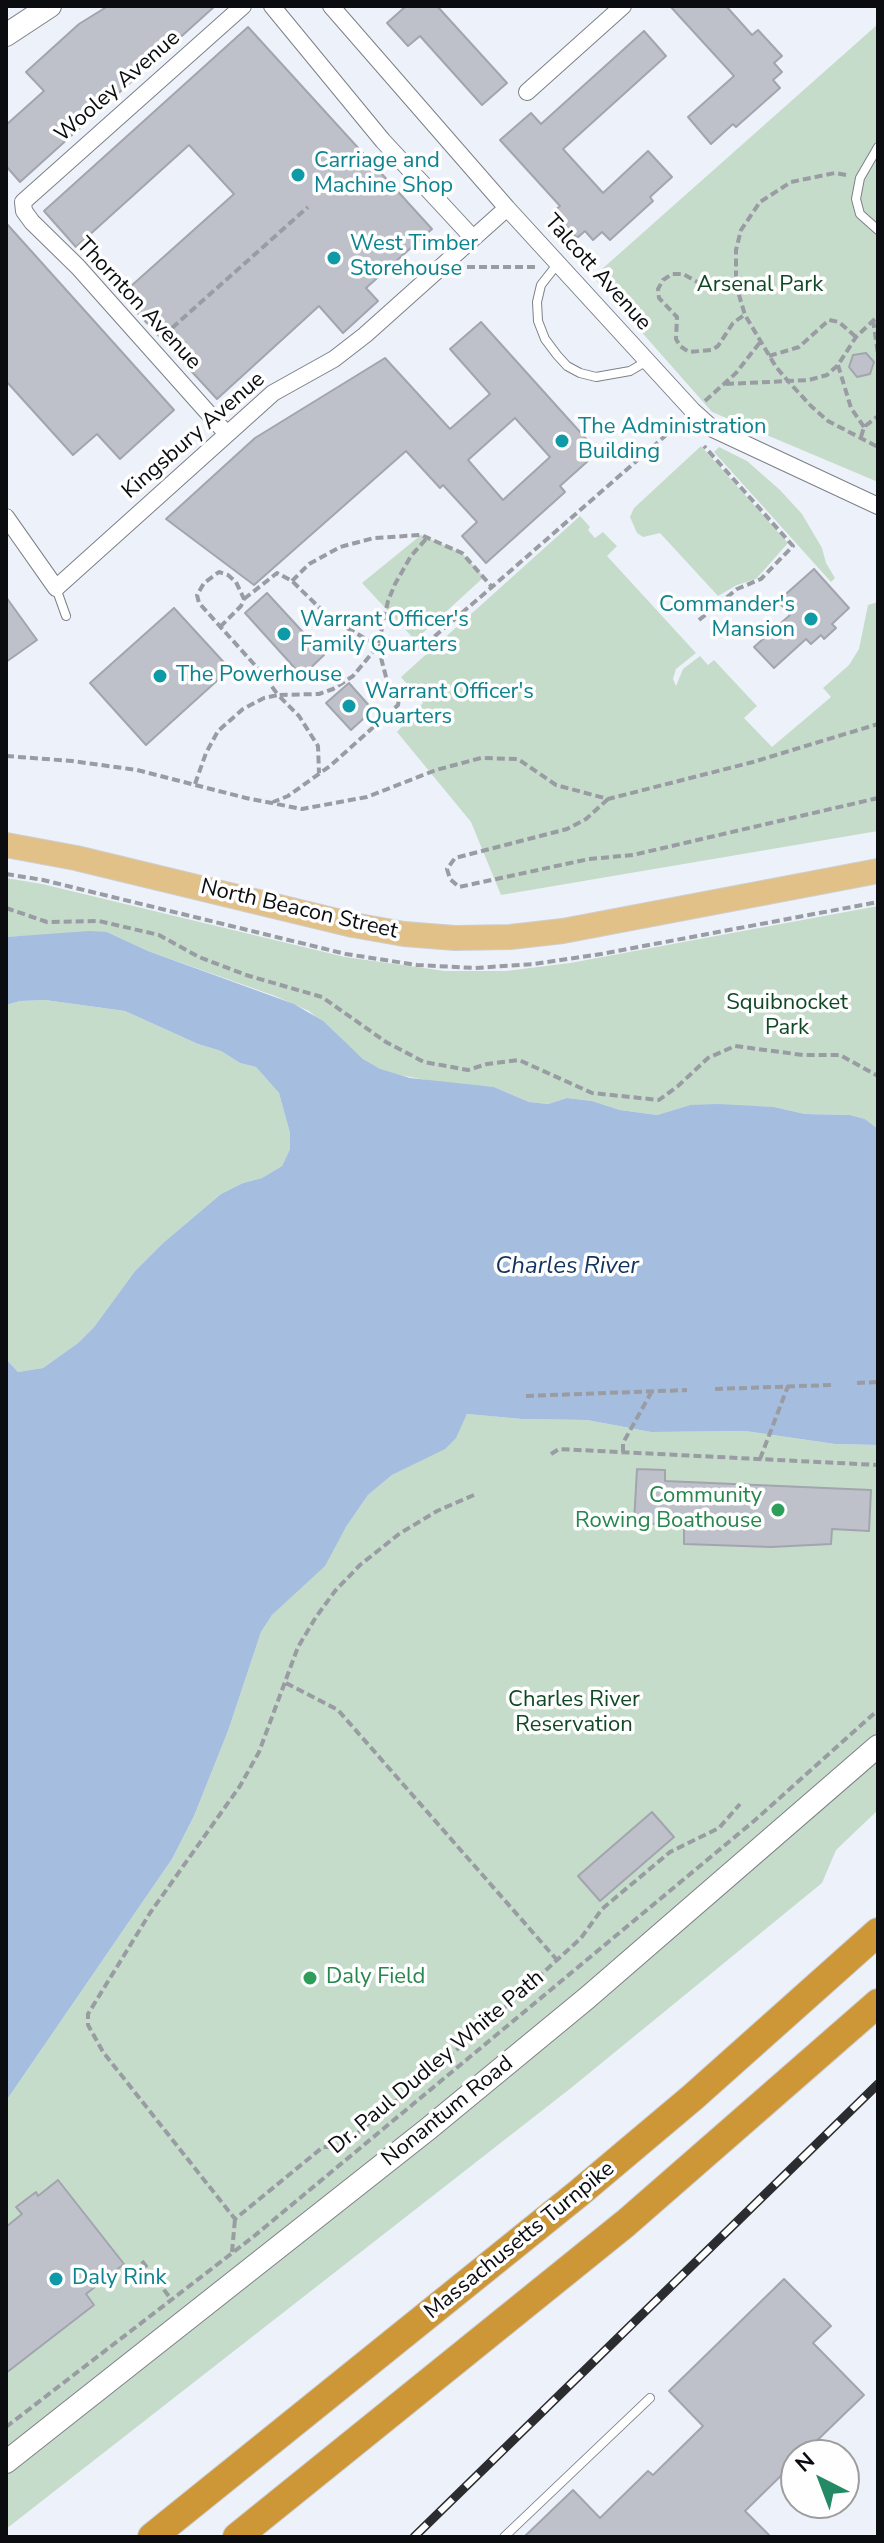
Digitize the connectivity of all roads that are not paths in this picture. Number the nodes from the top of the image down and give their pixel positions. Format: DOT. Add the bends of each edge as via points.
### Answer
graph roads {
  1 [pos="50,6"];
  2 [pos="243,6"];
  3 [pos="272,6"];
  4 [pos="331,6"];
  5 [pos="623,6"];
  6 [pos="6,35"];
  7 [pos="527,92"];
  8 [pos="878,147"];
  9 [pos="23,202"];
  10 [pos="507,208"];
  11 [pos="878,230"];
  12 [pos="472,237"];
  13 [pos="559,262"];
  14 [pos="647,361"];
  15 [pos="226,433"];
  16 [pos="878,506"];
  17 [pos="6,517"];
  18 [pos="56,588"];
  19 [pos="66,616"];
  20 [pos="6,845"];
  21 [pos="878,871"];
  22 [pos="878,1746"];
  23 [pos="878,1932"];
  24 [pos="878,2003"];
  25 [pos="650,2398"];
  26 [pos="6,2462"];
  27 [pos="152,2537"];
  28 [pos="237,2537"];
  29 [pos="504,2537"];
  1 -- 6 [label="main road"];
  2 -- 9 [label="street, Wooley Avenue"];
  3 -- 12 [label="street" via="383,141"];
  4 -- 10 [label="street, Talcott Avenue"];
  5 -- 7 [label="street"];
  8 -- 11 [label="lane" via="860,178 856,199 860,214"];
  9 -- 15 [label="street, Thornton Avenue" via="32,222"];
  10 -- 12 [label="street, Kingsbury Avenue"];
  10 -- 13 [label="street, Talcott Avenue"];
  12 -- 15 [label="street, Kingsbury Avenue" via="365,335 273,393"];
  13 -- 14 [label="street, Talcott Avenue"];
  13 -- 14 [label="lane" via="541,285 537,302 538,321 557,355 567,366 596,377 630,371"];
  14 -- 16 [label="street, Talcott Avenue" via="713,429"];
  15 -- 18 [label="street, Kingsbury Avenue"];
  17 -- 18 [label="street"];
  18 -- 19 [label="lane"];
  20 -- 21 [label="main road, North Beacon Street" via="353,925 455,938 554,932"];
  22 -- 26 [label="main road, Nonantum Road" via="428,2129"];
  23 -- 27 [label="highway, Massachusetts Turnpike" via="590,2184"];
  24 -- 28 [label="highway" via="626,2223"];
  25 -- 29 [label="lane"];
}
